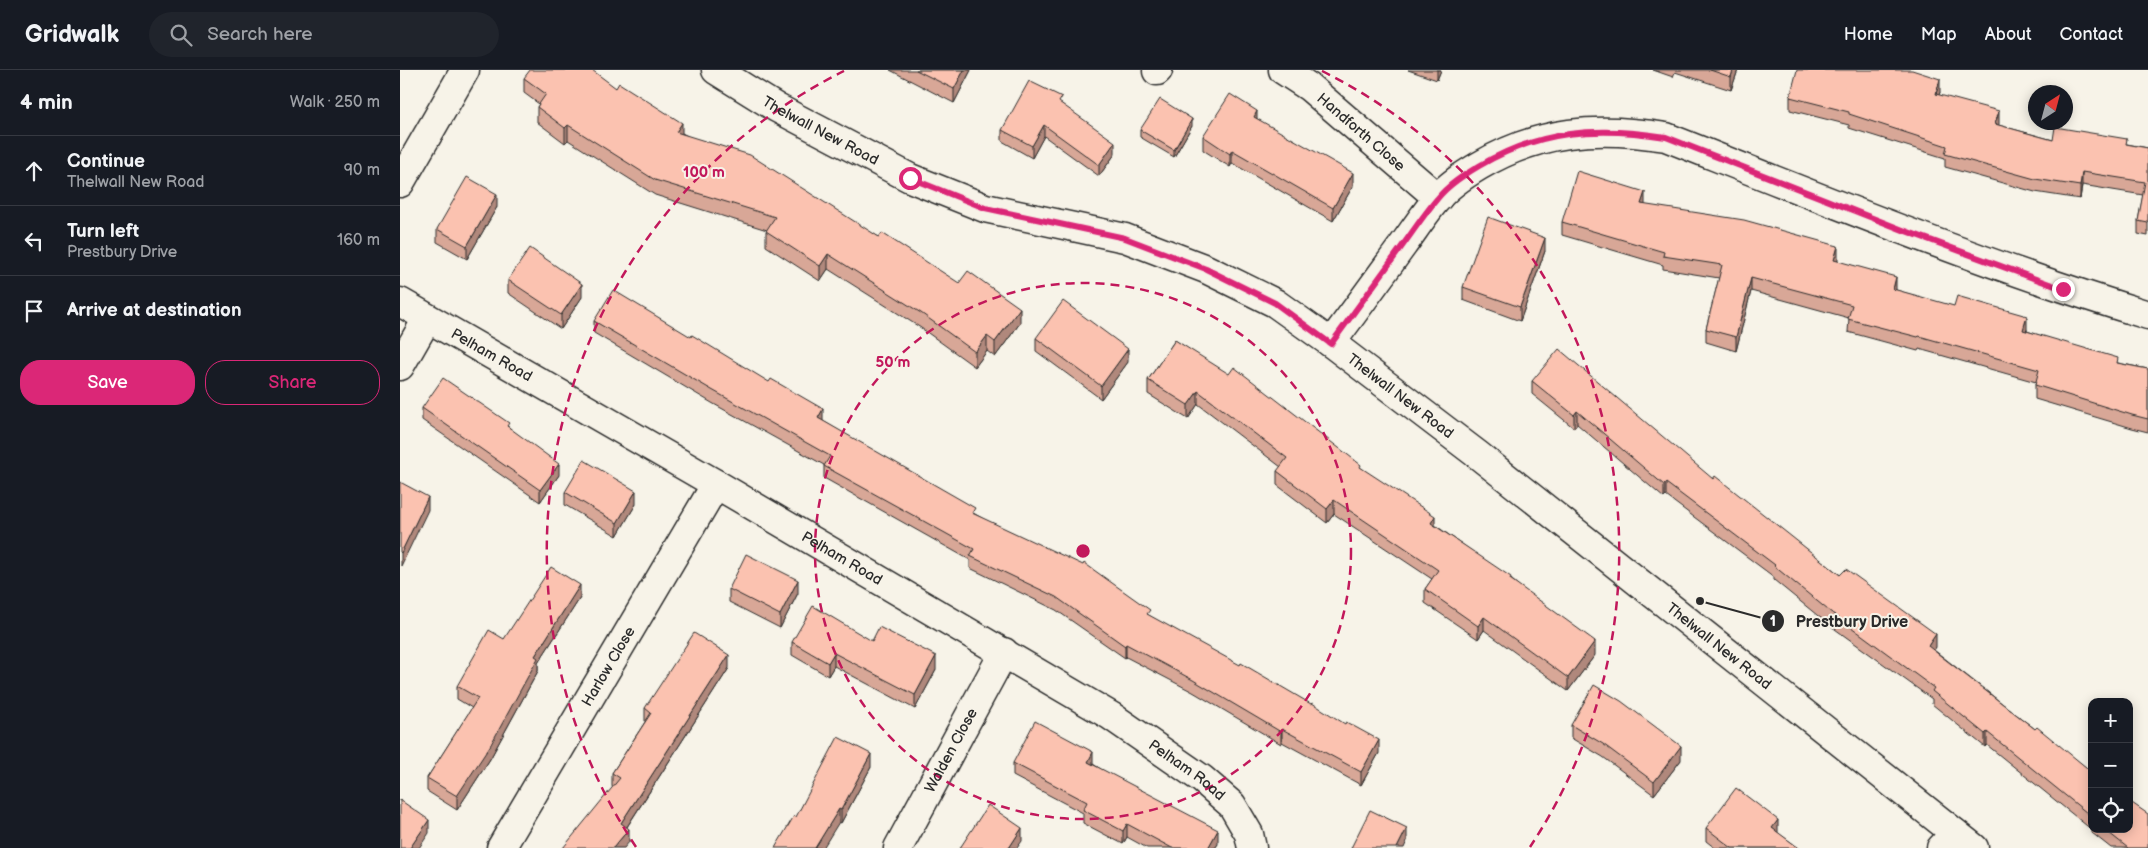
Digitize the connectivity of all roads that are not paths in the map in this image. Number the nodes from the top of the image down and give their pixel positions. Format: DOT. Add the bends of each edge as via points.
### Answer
graph roads {
  1 [pos="465,70"];
  2 [pos="716,70"];
  3 [pos="1283,70"];
  4 [pos="400,183"];
  5 [pos="1438,198"];
  6 [pos="400,302"];
  7 [pos="2148,315"];
  8 [pos="427,319"];
  9 [pos="1331,344"];
  10 [pos="400,366"];
  11 [pos="716,484"];
  12 [pos="1004,652"];
  13 [pos="1957,843"];
  14 [pos="501,848"];
  15 [pos="898,848"];
  16 [pos="1252,848"];
  1 -- 4 [label="street"];
  2 -- 9 [label="street, Thelwall New Road" via="777,108 910,178 985,208 1125,238 1206,269 1275,303"];
  3 -- 5 [label="street, Handforth Close" via="1310,87"];
  5 -- 7 [label="street" via="1461,177 1497,156 1534,141 1598,131 1628,131 1666,137 1912,234 2063,289"];
  5 -- 9 [label="street"];
  6 -- 8 [label="street, Pelham Road"];
  8 -- 10 [label="street"];
  8 -- 11 [label="street, Pelham Road"];
  9 -- 13 [label="street, Thelwall New Road" via="1478,455"];
  11 -- 12 [label="street, Pelham Road"];
  11 -- 14 [label="street, Harlow Close"];
  12 -- 15 [label="street, Walden Close"];
  12 -- 16 [label="street, Pelham Road" via="1111,716 1202,779 1232,805 1250,834"];
}
